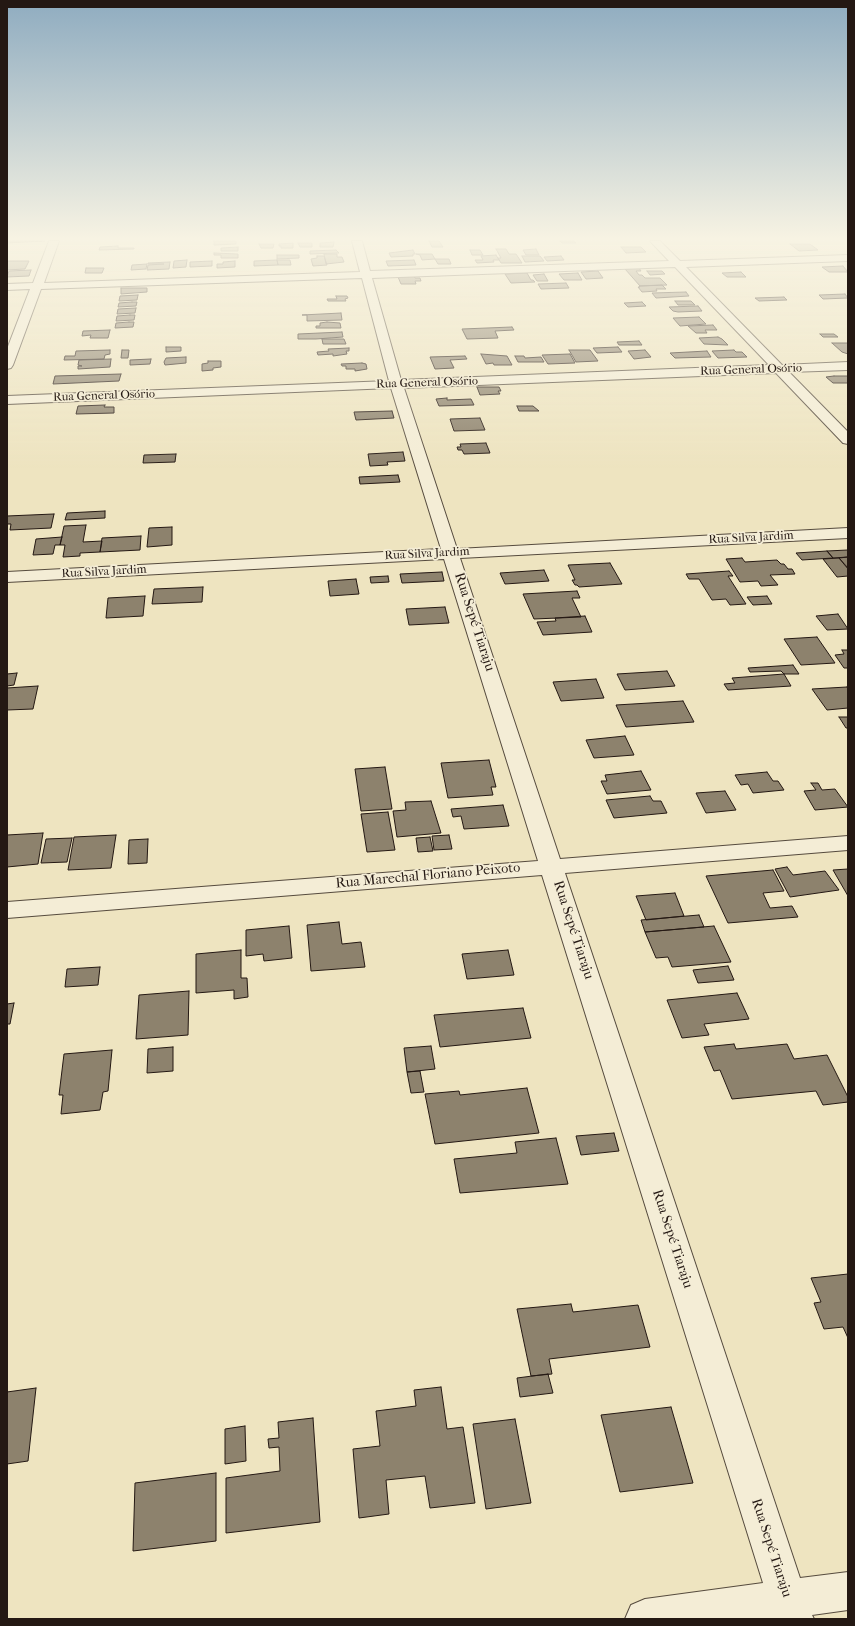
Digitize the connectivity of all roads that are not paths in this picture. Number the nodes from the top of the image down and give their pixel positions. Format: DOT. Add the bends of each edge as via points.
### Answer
graph roads {
  1 [pos="25,317"];
  2 [pos="377,317"];
  3 [pos="728,317"];
  4 [pos="7,365"];
  5 [pos="848,366"];
  6 [pos="780,369"];
  7 [pos="396,384"];
  8 [pos="7,400"];
  9 [pos="848,440"];
  10 [pos="848,533"];
  11 [pos="452,553"];
  12 [pos="7,577"];
  13 [pos="848,843"];
  14 [pos="552,866"];
  15 [pos="7,910"];
  16 [pos="848,1591"];
  17 [pos="790,1609"];
  18 [pos="645,1619"];
  1 -- 4 [label="street"];
  2 -- 7 [label="street, Rua Sepé Tiaraju"];
  3 -- 6 [label="street"];
  5 -- 6 [label="street, Rua General Osório"];
  6 -- 7 [label="street, Rua General Osório"];
  6 -- 9 [label="street"];
  7 -- 8 [label="street, Rua General Osório"];
  7 -- 11 [label="street, Rua Sepé Tiaraju"];
  10 -- 11 [label="street, Rua Silva Jardim"];
  11 -- 12 [label="street, Rua Silva Jardim"];
  11 -- 14 [label="street, Rua Sepé Tiaraju"];
  13 -- 14 [label="street, Rua Marechal Floriano Peixoto"];
  14 -- 15 [label="street, Rua Marechal Floriano Peixoto"];
  14 -- 17 [label="street, Rua Sepé Tiaraju"];
  16 -- 17 [label="street"];
  17 -- 18 [label="street"];
}
